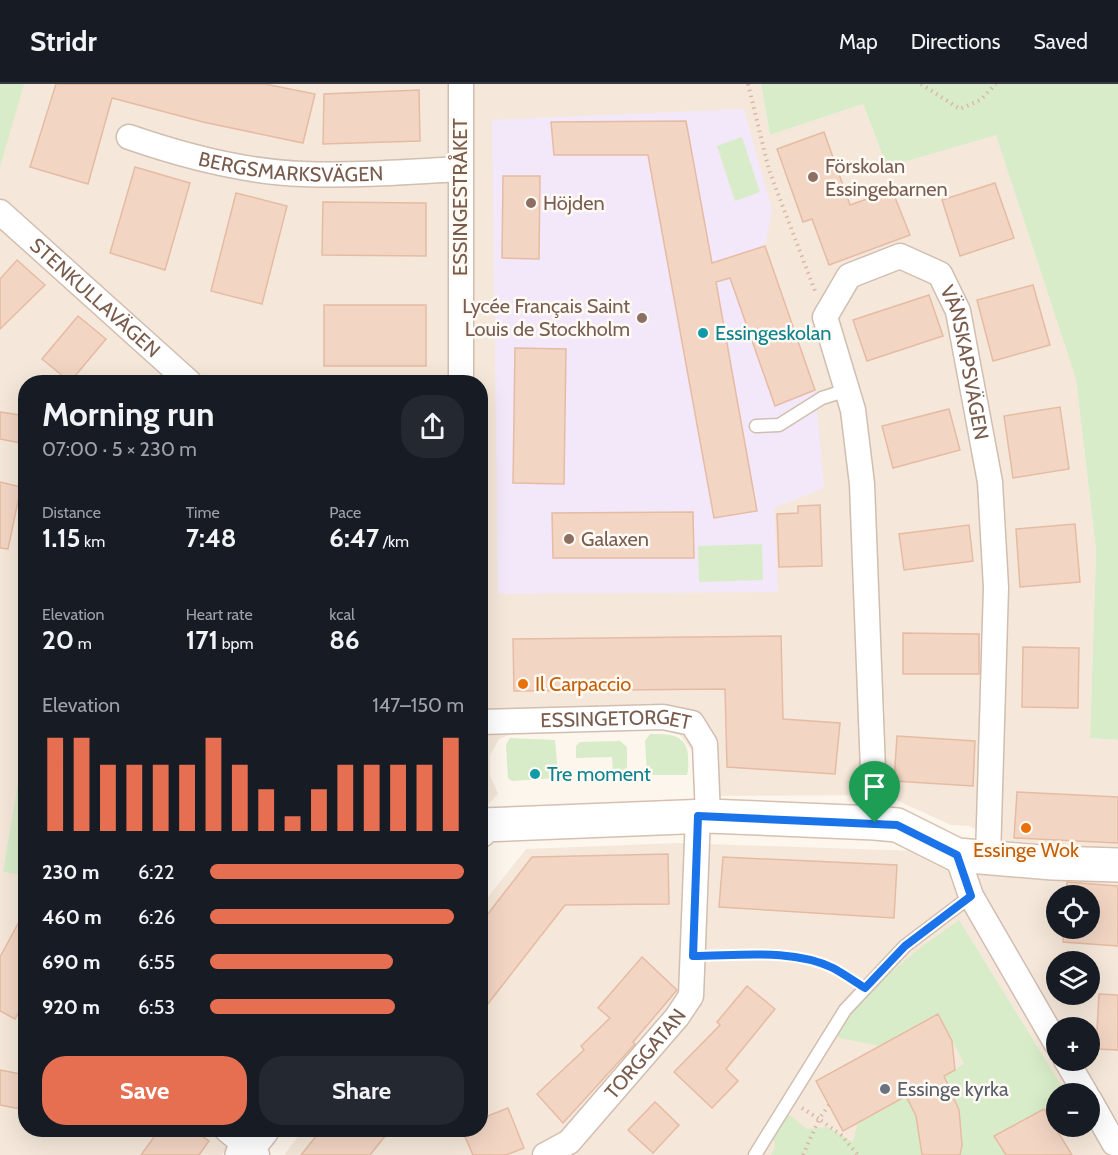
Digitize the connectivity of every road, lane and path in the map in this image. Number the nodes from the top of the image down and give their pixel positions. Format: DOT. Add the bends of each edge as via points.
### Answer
graph roads {
  1 [pos="461,84"];
  2 [pos="748,84"];
  3 [pos="921,84"];
  4 [pos="996,84"];
  5 [pos="129,137"];
  6 [pos="459,169"];
  7 [pos="0,212"];
  8 [pos="825,317"];
  9 [pos="181,375"];
  10 [pos="461,375"];
  11 [pos="847,390"];
  12 [pos="756,426"];
  13 [pos="488,722"];
  14 [pos="703,816"];
  15 [pos="488,823"];
  16 [pos="875,823"];
  17 [pos="972,856"];
  18 [pos="1118,865"];
  19 [pos="971,896"];
  20 [pos="693,956"];
  21 [pos="865,988"];
  22 [pos="1046,1026"];
  23 [pos="789,1099"];
  24 [pos="829,1105"];
  25 [pos="1100,1118"];
  26 [pos="819,1119"];
  27 [pos="1118,1144"];
  28 [pos="544,1155"];
  29 [pos="755,1155"];
  30 [pos="803,1155"];
  31 [pos="858,1155"];
  1 -- 6 [label="street, ESSINGESTRÅKET"];
  2 -- 8 [label="path" via="769,170"];
  3 -- 4 [label="path" via="960,109 980,100"];
  5 -- 6 [label="street, BERGSMARKSVÄGEN" via="174,153 300,174"];
  6 -- 10 [label="street, ESSINGESTRÅKET"];
  7 -- 9 [label="street, STENKULLAVÄGEN"];
  8 -- 11 [label="street"];
  8 -- 17 [label="street, VÄNSKAPSVÄGEN" via="849,276 900,256 940,274 958,311 990,482 996,587"];
  11 -- 12 [label="lane" via="822,398 778,425"];
  11 -- 16 [label="street" via="862,484"];
  13 -- 14 [label="street, ESSINGETORGET" via="663,717 692,723 705,744"];
  14 -- 15 [label="street"];
  14 -- 16 [label="street"];
  14 -- 20 [label="street, TORGGATAN"];
  16 -- 17 [label="street" via="897,825"];
  17 -- 18 [label="street"];
  17 -- 19 [label="street"];
  19 -- 21 [label="lane" via="905,946"];
  19 -- 22 [label="street"];
  20 -- 21 [label="path" via="770,955 799,959 831,967"];
  20 -- 28 [label="street, TORGGATAN" via="690,996 677,1017 568,1142"];
  21 -- 23 [label="lane" via="845,1010"];
  23 -- 26 [label="path"];
  23 -- 29 [label="lane"];
  24 -- 26 [label="path"];
  25 -- 27 [label="street"];
  26 -- 30 [label="path"];
  26 -- 31 [label="path" via="841,1135"];
}
